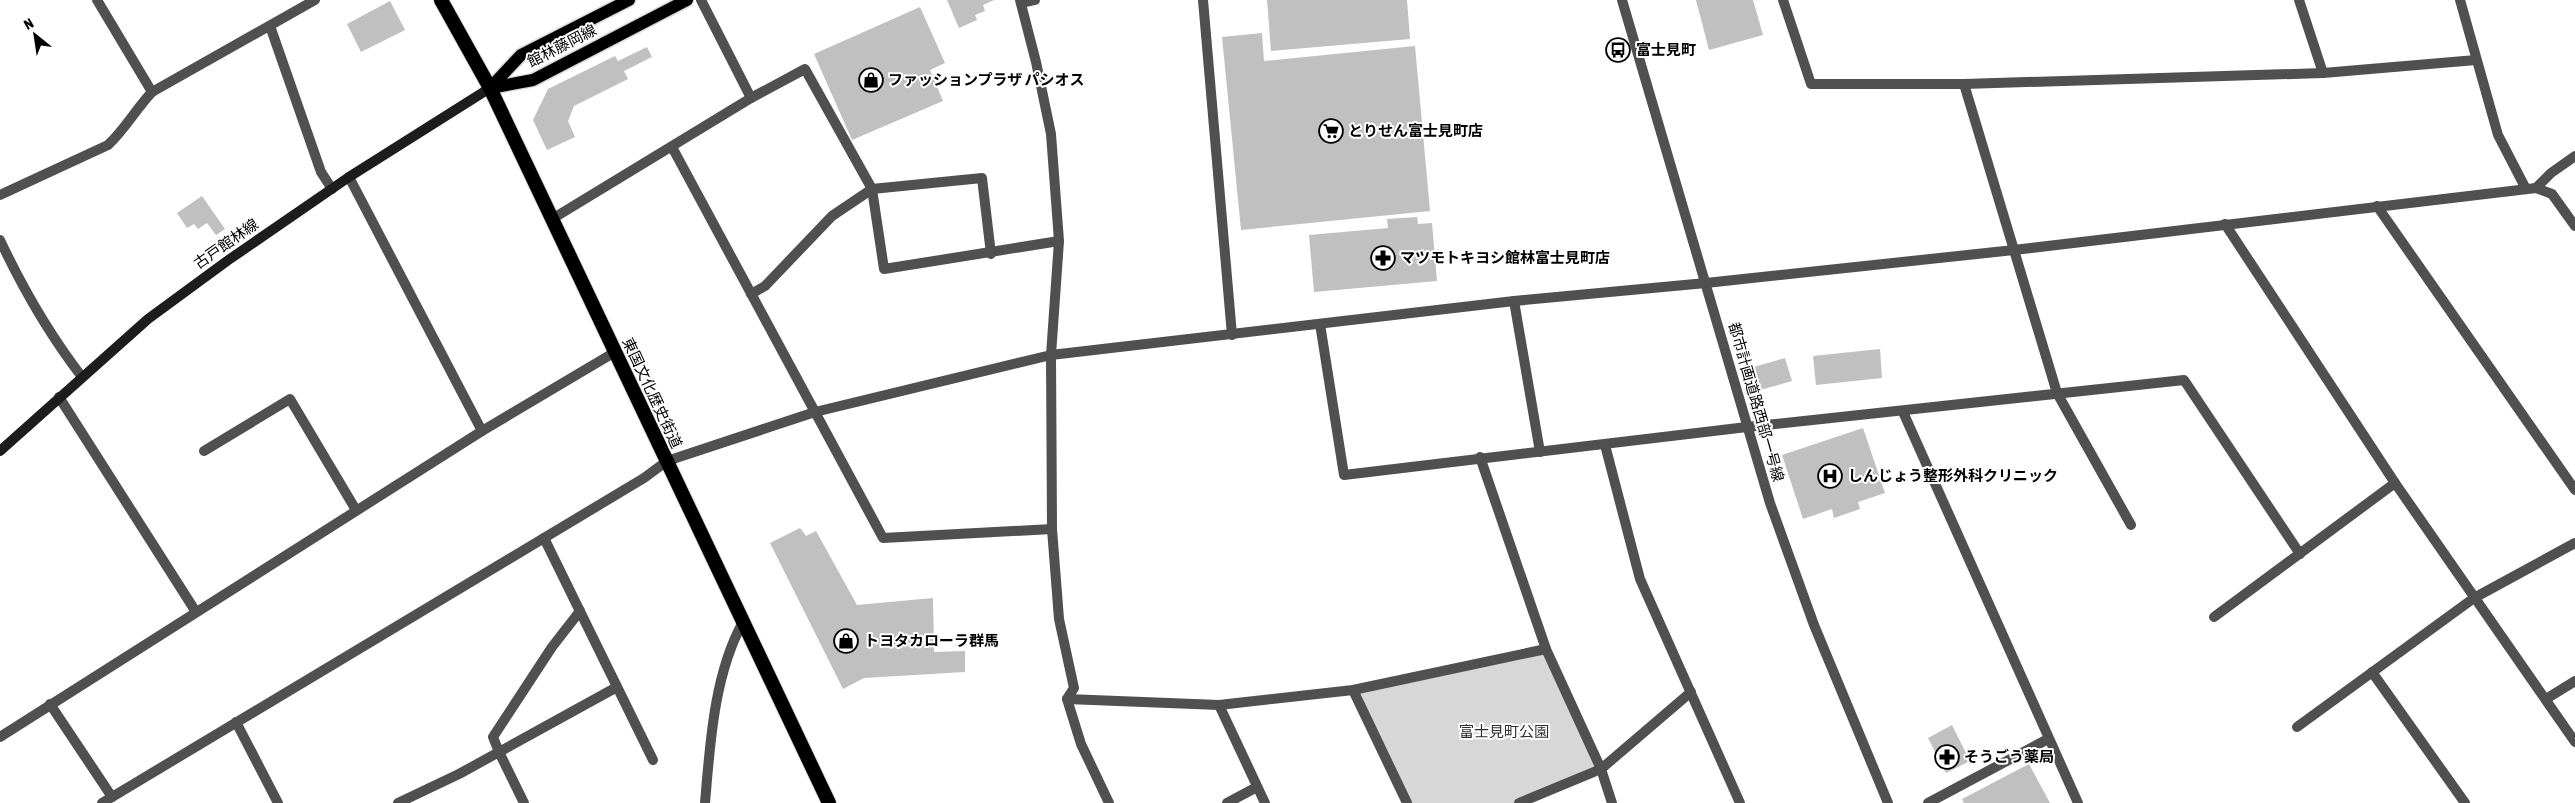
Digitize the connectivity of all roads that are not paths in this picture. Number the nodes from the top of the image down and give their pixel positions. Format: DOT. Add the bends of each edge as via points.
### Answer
graph roads {
  1 [pos="97,0"];
  2 [pos="316,0"];
  3 [pos="441,0"];
  4 [pos="629,0"];
  5 [pos="687,0"];
  6 [pos="701,0"];
  7 [pos="1035,0"];
  8 [pos="1202,0"];
  9 [pos="1622,0"];
  10 [pos="1783,0"];
  11 [pos="2299,0"];
  12 [pos="2460,0"];
  13 [pos="1021,2"];
  14 [pos="270,26"];
  15 [pos="2476,60"];
  16 [pos="2322,73"];
  17 [pos="1964,84"];
  18 [pos="490,88"];
  19 [pos="152,92"];
  20 [pos="752,98"];
  21 [pos="672,147"];
  22 [pos="2575,156"];
  23 [pos="349,177"];
  24 [pos="2531,188"];
  25 [pos="332,189"];
  26 [pos="872,189"];
  27 [pos="0,196"];
  28 [pos="2377,206"];
  29 [pos="552,219"];
  30 [pos="2225,224"];
  31 [pos="2575,226"];
  32 [pos="0,240"];
  33 [pos="1059,241"];
  34 [pos="2014,250"];
  35 [pos="991,254"];
  36 [pos="1706,283"];
  37 [pos="751,294"];
  38 [pos="1514,301"];
  39 [pos="1320,324"];
  40 [pos="1232,335"];
  41 [pos="615,352"];
  42 [pos="1051,355"];
  43 [pos="82,377"];
  44 [pos="2057,394"];
  45 [pos="59,397"];
  46 [pos="815,412"];
  47 [pos="1902,412"];
  48 [pos="1746,427"];
  49 [pos="482,431"];
  50 [pos="1605,445"];
  51 [pos="0,451"];
  52 [pos="204,451"];
  53 [pos="1540,452"];
  54 [pos="1480,457"];
  55 [pos="666,461"];
  56 [pos="2395,483"];
  57 [pos="2575,490"];
  58 [pos="356,510"];
  59 [pos="2131,525"];
  60 [pos="1052,529"];
  61 [pos="544,538"];
  62 [pos="2575,543"];
  63 [pos="2300,554"];
  64 [pos="2474,598"];
  65 [pos="580,611"];
  66 [pos="196,612"];
  67 [pos="2214,617"];
  68 [pos="743,622"];
  69 [pos="1546,649"];
  70 [pos="2372,672"];
  71 [pos="2575,682"];
  72 [pos="617,687"];
  73 [pos="1353,690"];
  74 [pos="1691,692"];
  75 [pos="1067,698"];
  76 [pos="2546,698"];
  77 [pos="50,704"];
  78 [pos="1219,704"];
  79 [pos="236,722"];
  80 [pos="2297,727"];
  81 [pos="0,737"];
  82 [pos="2048,739"];
  83 [pos="2575,742"];
  84 [pos="499,752"];
  85 [pos="653,760"];
  86 [pos="1601,769"];
  87 [pos="1257,787"];
  88 [pos="112,797"];
  89 [pos="102,803"];
  90 [pos="278,803"];
  91 [pos="399,803"];
  92 [pos="524,803"];
  93 [pos="705,803"];
  94 [pos="829,803"];
  95 [pos="1110,803"];
  96 [pos="1227,803"];
  97 [pos="1265,803"];
  98 [pos="1407,803"];
  99 [pos="1519,803"];
  100 [pos="1612,803"];
  101 [pos="1740,803"];
  102 [pos="1888,803"];
  103 [pos="1928,803"];
  104 [pos="2078,803"];
  105 [pos="2465,803"];
  1 -- 19 [label="street"];
  2 -- 14 [label="street"];
  3 -- 18 [label="highway, 東国文化歴史街道"];
  4 -- 18 [label="main road, 館林藤岡線" via="521,55"];
  5 -- 18 [label="main road, 館林藤岡線" via="532,80"];
  6 -- 20 [label="street"];
  7 -- 13 [label="street"];
  8 -- 40 [label="street"];
  9 -- 36 [label="street, 都市計画道路西部一号線"];
  10 -- 17 [label="street" via="1810,84"];
  11 -- 16 [label="street"];
  12 -- 15 [label="street"];
  13 -- 33 [label="street" via="1051,134"];
  14 -- 19 [label="street"];
  14 -- 25 [label="street" via="321,172"];
  15 -- 16 [label="street"];
  15 -- 24 [label="street" via="2498,135"];
  16 -- 17 [label="street"];
  17 -- 34 [label="street"];
  18 -- 23 [label="main road, 古戸館林線"];
  18 -- 29 [label="highway, 東国文化歴史街道"];
  19 -- 27 [label="street" via="108,145"];
  20 -- 21 [label="street"];
  20 -- 26 [label="street" via="805,68"];
  21 -- 29 [label="street"];
  21 -- 37 [label="street"];
  22 -- 24 [label="street"];
  23 -- 25 [label="main road, 古戸館林線"];
  23 -- 49 [label="street"];
  24 -- 28 [label="street"];
  24 -- 31 [label="street" via="2552,194"];
  25 -- 43 [label="main road, 古戸館林線" via="148,319"];
  26 -- 35 [label="street" via="982,178"];
  26 -- 35 [label="street" via="884,269"];
  26 -- 37 [label="street" via="832,216 765,286"];
  28 -- 30 [label="street"];
  28 -- 57 [label="street"];
  29 -- 41 [label="highway, 東国文化歴史街道"];
  30 -- 34 [label="street"];
  30 -- 56 [label="street"];
  32 -- 43 [label="street" via="19,282 52,338"];
  33 -- 35 [label="street"];
  33 -- 42 [label="street"];
  34 -- 36 [label="street"];
  34 -- 44 [label="street"];
  36 -- 38 [label="street"];
  36 -- 48 [label="street, 都市計画道路西部一号線"];
  37 -- 46 [label="street"];
  38 -- 39 [label="street"];
  38 -- 53 [label="street"];
  39 -- 40 [label="street"];
  39 -- 54 [label="street" via="1344,475"];
  40 -- 42 [label="street"];
  41 -- 49 [label="street"];
  41 -- 55 [label="highway, 東国文化歴史街道"];
  42 -- 46 [label="street"];
  42 -- 60 [label="street"];
  43 -- 45 [label="main road, 古戸館林線"];
  44 -- 47 [label="street"];
  44 -- 59 [label="street"];
  44 -- 63 [label="street" via="2184,380"];
  45 -- 51 [label="main road, 古戸館林線"];
  45 -- 66 [label="street"];
  46 -- 55 [label="street"];
  46 -- 60 [label="street" via="883,538"];
  47 -- 48 [label="street"];
  47 -- 82 [label="street"];
  48 -- 50 [label="street"];
  48 -- 102 [label="street, 都市計画道路西部一号線" via="1788,557"];
  49 -- 58 [label="street"];
  50 -- 53 [label="street"];
  50 -- 74 [label="street" via="1640,579"];
  52 -- 58 [label="street" via="290,399"];
  53 -- 54 [label="street"];
  54 -- 69 [label="street"];
  55 -- 61 [label="street" via="644,478"];
  55 -- 68 [label="highway, 東国文化歴史街道"];
  56 -- 63 [label="street"];
  56 -- 64 [label="street"];
  58 -- 66 [label="street"];
  60 -- 75 [label="street" via="1059,619 1074,688"];
  61 -- 65 [label="street"];
  61 -- 79 [label="street"];
  62 -- 64 [label="street"];
  63 -- 67 [label="street"];
  64 -- 70 [label="street"];
  64 -- 76 [label="street"];
  65 -- 72 [label="street"];
  65 -- 84 [label="street" via="552,647 493,737"];
  66 -- 77 [label="street"];
  68 -- 93 [label="street" via="732,642 710,734"];
  68 -- 94 [label="highway, 東国文化歴史街道"];
  69 -- 73 [label="street"];
  69 -- 86 [label="street"];
  70 -- 80 [label="street"];
  70 -- 105 [label="street"];
  71 -- 76 [label="street"];
  72 -- 84 [label="street"];
  72 -- 85 [label="street"];
  73 -- 78 [label="street"];
  73 -- 98 [label="street"];
  74 -- 86 [label="street"];
  74 -- 101 [label="street"];
  75 -- 78 [label="street"];
  75 -- 95 [label="street" via="1081,744"];
  76 -- 83 [label="street"];
  77 -- 81 [label="street"];
  77 -- 88 [label="street"];
  78 -- 87 [label="street"];
  79 -- 88 [label="street"];
  79 -- 90 [label="street"];
  82 -- 103 [label="street"];
  82 -- 104 [label="street"];
  84 -- 91 [label="street"];
  84 -- 92 [label="street"];
  86 -- 99 [label="street"];
  86 -- 100 [label="street"];
  87 -- 96 [label="street"];
  87 -- 97 [label="street"];
  88 -- 89 [label="street"];
}
